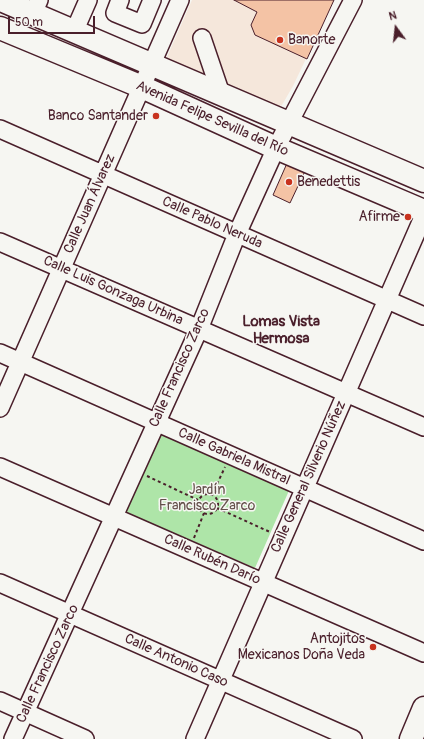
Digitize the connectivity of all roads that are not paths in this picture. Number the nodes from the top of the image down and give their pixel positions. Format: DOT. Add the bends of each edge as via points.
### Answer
graph roads {
  1 [pos="1,0"];
  2 [pos="88,0"];
  3 [pos="120,0"];
  4 [pos="152,0"];
  5 [pos="353,0"];
  6 [pos="183,1"];
  7 [pos="36,7"];
  8 [pos="0,28"];
  9 [pos="74,32"];
  10 [pos="202,38"];
  11 [pos="152,64"];
  12 [pos="142,87"];
  13 [pos="221,94"];
  14 [pos="290,124"];
  15 [pos="0,129"];
  16 [pos="276,148"];
  17 [pos="103,175"];
  18 [pos="424,181"];
  19 [pos="424,211"];
  20 [pos="424,214"];
  21 [pos="237,234"];
  22 [pos="0,242"];
  23 [pos="62,269"];
  24 [pos="386,299"];
  25 [pos="424,316"];
  26 [pos="199,329"];
  27 [pos="0,353"];
  28 [pos="20,362"];
  29 [pos="346,393"];
  30 [pos="0,408"];
  31 [pos="156,422"];
  32 [pos="424,427"];
  33 [pos="0,467"];
  34 [pos="304,488"];
  35 [pos="114,517"];
  36 [pos="424,541"];
  37 [pos="0,583"];
  38 [pos="263,583"];
  39 [pos="71,614"];
  40 [pos="424,653"];
  41 [pos="221,680"];
  42 [pos="0,702"];
  43 [pos="424,708"];
  44 [pos="25,712"];
  45 [pos="13,739"];
  46 [pos="85,739"];
  47 [pos="195,739"];
  48 [pos="353,739"];
  49 [pos="410,739"];
  1 -- 7 [label="main road, Avenida Felipe Sevilla del Río"];
  2 -- 9 [label="street"];
  3 -- 4 [label="street" via="115,13 142,24"];
  5 -- 14 [label="street, Calle Francisco Zarco"];
  6 -- 11 [label="street, Calle Juan Álvarez"];
  7 -- 9 [label="main road, Avenida Felipe Sevilla del Río"];
  8 -- 12 [label="main road, Avenida Felipe Sevilla del Río"];
  9 -- 11 [label="main road, Avenida Felipe Sevilla del Río"];
  10 -- 13 [label="street"];
  11 -- 12 [label="street, Calle Juan Álvarez"];
  11 -- 13 [label="main road, Avenida Felipe Sevilla del Río"];
  12 -- 16 [label="main road, Avenida Felipe Sevilla del Río"];
  12 -- 17 [label="street, Calle Juan Álvarez"];
  13 -- 14 [label="main road, Avenida Felipe Sevilla del Río"];
  14 -- 16 [label="street, Calle Francisco Zarco"];
  14 -- 18 [label="main road, Avenida Felipe Sevilla del Río"];
  15 -- 17 [label="street, Calle Pablo Neruda"];
  16 -- 19 [label="main road, Avenida Felipe Sevilla del Río"];
  16 -- 21 [label="street, Calle Francisco Zarco"];
  17 -- 21 [label="street, Calle Pablo Neruda"];
  17 -- 23 [label="street, Calle Juan Álvarez"];
  20 -- 24 [label="street, Calle General Silverio Núñez"];
  21 -- 24 [label="street, Calle Pablo Neruda"];
  21 -- 26 [label="street, Calle Francisco Zarco"];
  22 -- 23 [label="street, Calle Luis Gonzaga Urbina"];
  23 -- 26 [label="street, Calle Luis Gonzaga Urbina"];
  23 -- 28 [label="street, Calle Juan Álvarez"];
  24 -- 25 [label="street, Calle Pablo Neruda"];
  24 -- 29 [label="street, Calle General Silverio Núñez"];
  26 -- 29 [label="street, Calle Luis Gonzaga Urbina"];
  26 -- 31 [label="street, Calle Francisco Zarco"];
  27 -- 28 [label="street, Calle Gabriela Mistral"];
  28 -- 30 [label="street, Calle Juan Álvarez"];
  28 -- 31 [label="street, Calle Gabriela Mistral"];
  29 -- 32 [label="street, Calle Luis Gonzaga Urbina"];
  29 -- 34 [label="street, Calle General Silverio Núñez"];
  31 -- 34 [label="street, Calle Gabriela Mistral"];
  31 -- 35 [label="street, Calle Francisco Zarco"];
  33 -- 35 [label="street, Calle Rubén Darío"];
  34 -- 36 [label="street, Calle Gabriela Mistral"];
  34 -- 38 [label="street, Calle General Silverio Núñez"];
  35 -- 38 [label="street, Calle Rubén Darío"];
  35 -- 39 [label="street, Calle Francisco Zarco"];
  37 -- 39 [label="street, Calle Antonio Caso"];
  38 -- 40 [label="street, Calle Rubén Darío"];
  38 -- 41 [label="street, Calle General Silverio Núñez"];
  39 -- 41 [label="street, Calle Antonio Caso"];
  39 -- 44 [label="street, Calle Francisco Zarco"];
  41 -- 47 [label="street, Calle General Silverio Núñez"];
  41 -- 48 [label="street, Calle Antonio Caso"];
  42 -- 44 [label="street"];
  43 -- 49 [label="main road"];
  44 -- 45 [label="street, Calle Francisco Zarco"];
  44 -- 46 [label="street"];
}
